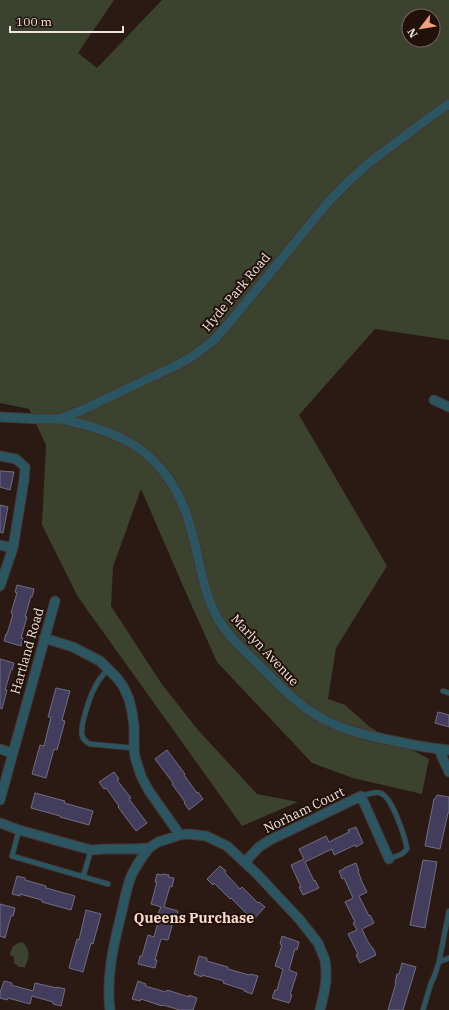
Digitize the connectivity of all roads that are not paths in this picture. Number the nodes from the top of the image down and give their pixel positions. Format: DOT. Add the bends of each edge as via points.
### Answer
graph roads {
  1 [pos="449,104"];
  2 [pos="434,400"];
  3 [pos="449,407"];
  4 [pos="0,416"];
  5 [pos="59,419"];
  6 [pos="0,456"];
  7 [pos="0,545"];
  8 [pos="13,548"];
  9 [pos="0,586"];
  10 [pos="55,601"];
  11 [pos="44,638"];
  12 [pos="108,670"];
  13 [pos="443,691"];
  14 [pos="449,693"];
  15 [pos="134,748"];
  16 [pos="0,749"];
  17 [pos="439,749"];
  18 [pos="449,750"];
  19 [pos="12,753"];
  20 [pos="449,772"];
  21 [pos="361,796"];
  22 [pos="0,800"];
  23 [pos="0,823"];
  24 [pos="19,830"];
  25 [pos="180,835"];
  26 [pos="149,848"];
  27 [pos="91,850"];
  28 [pos="388,859"];
  29 [pos="245,862"];
  30 [pos="83,877"];
  31 [pos="108,884"];
  32 [pos="449,910"];
  33 [pos="449,958"];
  34 [pos="439,962"];
  35 [pos="110,1010"];
  36 [pos="320,1010"];
  37 [pos="423,1010"];
  1 -- 5 [label="street, Hyde Park Road" via="349,180 214,340 177,365"];
  2 -- 3 [label="street"];
  4 -- 5 [label="street, Hyde Park Road"];
  5 -- 17 [label="street, Marlyn Avenue" via="124,439 148,455 164,472 186,513 211,606 216,615 251,658 290,696 313,714 336,726 364,735"];
  6 -- 8 [label="street" via="16,459 25,467"];
  7 -- 8 [label="street"];
  8 -- 9 [label="street"];
  10 -- 11 [label="street, Hartland Road"];
  11 -- 12 [label="street" via="73,647 100,661"];
  11 -- 19 [label="street, Hartland Road"];
  12 -- 15 [label="street" via="123,686 129,699 134,726"];
  12 -- 15 [label="lane" via="90,697 82,724 83,737 94,745"];
  13 -- 14 [label="lane"];
  15 -- 25 [label="street" via="144,782"];
  16 -- 19 [label="street"];
  17 -- 18 [label="street, Marlyn Avenue"];
  17 -- 20 [label="street"];
  19 -- 22 [label="street, Hartland Road"];
  21 -- 28 [label="street, Norham Court"];
  21 -- 28 [label="lane" via="380,793 386,796 391,804 407,849 402,854"];
  21 -- 29 [label="street, Norham Court" via="270,840 259,847"];
  23 -- 24 [label="street"];
  24 -- 27 [label="street"];
  24 -- 30 [label="lane" via="12,856"];
  25 -- 26 [label="street" via="158,842"];
  25 -- 29 [label="street" via="206,836 227,846"];
  26 -- 27 [label="street"];
  26 -- 35 [label="street" via="130,878 117,932 111,964"];
  27 -- 30 [label="lane"];
  29 -- 36 [label="street" via="300,920 320,948 325,960 326,981"];
  30 -- 31 [label="lane"];
  32 -- 34 [label="lane"];
  33 -- 34 [label="lane"];
  34 -- 37 [label="lane"];
}
